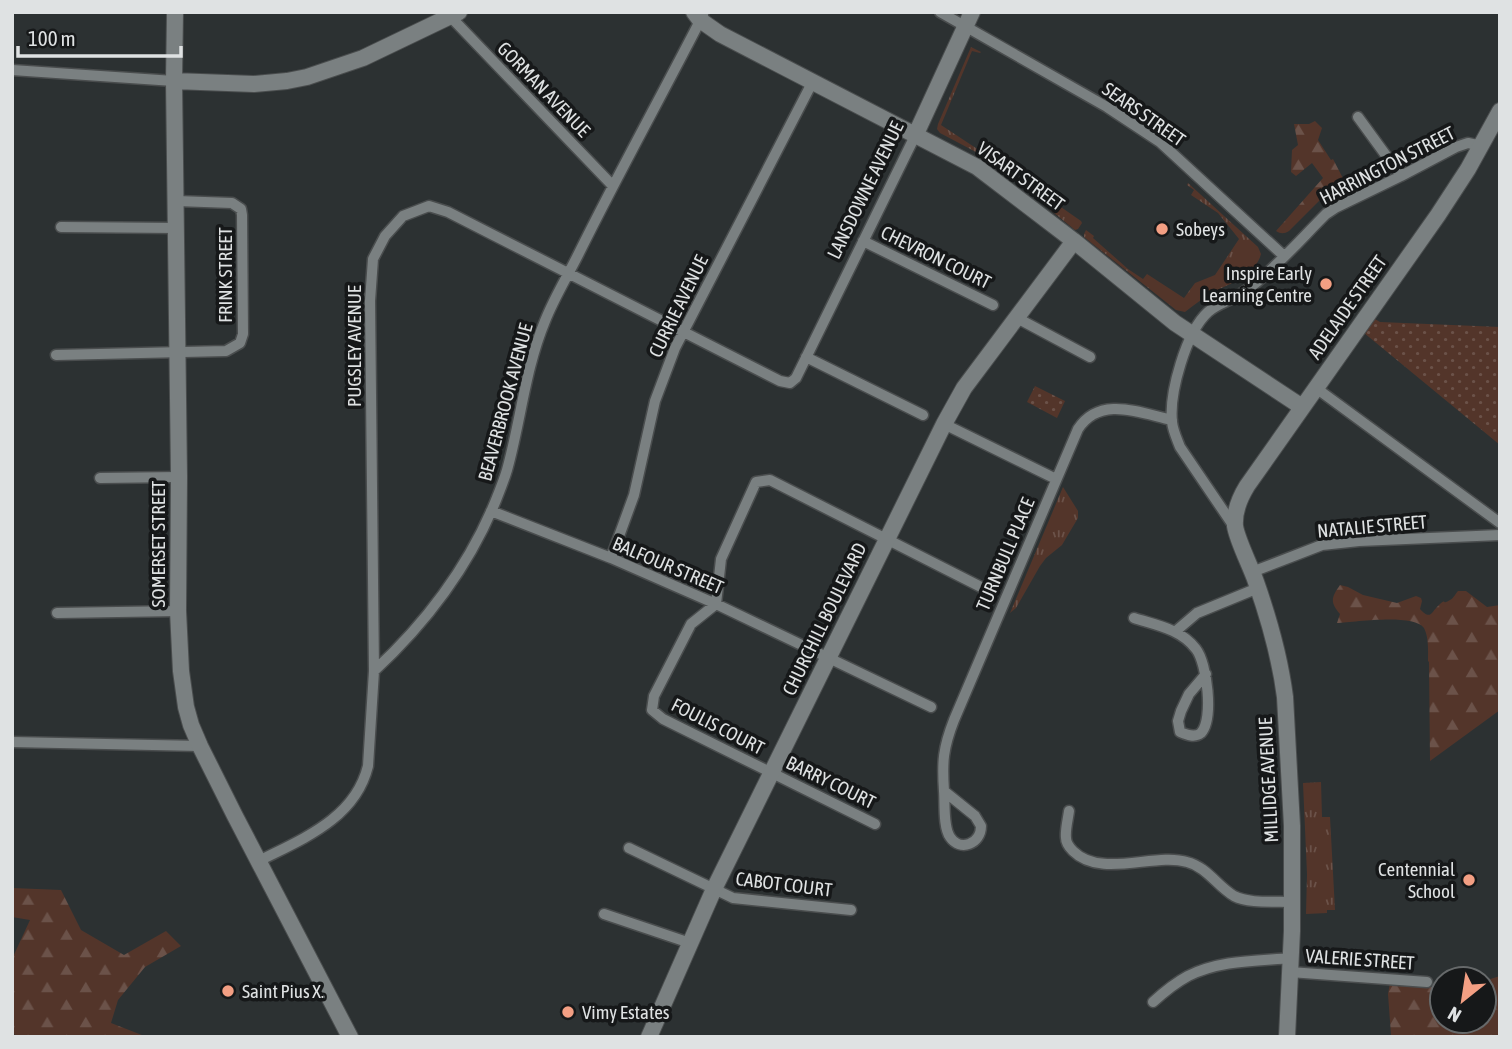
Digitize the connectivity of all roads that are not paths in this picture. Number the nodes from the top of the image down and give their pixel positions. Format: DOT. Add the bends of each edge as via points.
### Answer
graph roads {
  1 [pos="176,12"];
  2 [pos="940,12"];
  3 [pos="452,14"];
  4 [pos="699,15"];
  5 [pos="969,19"];
  6 [pos="12,70"];
  7 [pos="174,81"];
  8 [pos="813,83"];
  9 [pos="1500,111"];
  10 [pos="1358,117"];
  11 [pos="1496,128"];
  12 [pos="915,136"];
  13 [pos="1482,146"];
  14 [pos="1401,176"];
  15 [pos="612,185"];
  16 [pos="177,201"];
  17 [pos="61,227"];
  18 [pos="177,228"];
  19 [pos="863,240"];
  20 [pos="1074,241"];
  21 [pos="1284,256"];
  22 [pos="569,273"];
  23 [pos="993,305"];
  24 [pos="1017,318"];
  25 [pos="682,332"];
  26 [pos="1192,334"];
  27 [pos="178,353"];
  28 [pos="56,355"];
  29 [pos="806,357"];
  30 [pos="1090,357"];
  31 [pos="790,383"];
  32 [pos="1316,388"];
  33 [pos="1303,407"];
  34 [pos="923,415"];
  35 [pos="1172,420"];
  36 [pos="944,424"];
  37 [pos="180,477"];
  38 [pos="100,478"];
  39 [pos="1056,479"];
  40 [pos="491,512"];
  41 [pos="1500,523"];
  42 [pos="1236,529"];
  43 [pos="1500,535"];
  44 [pos="887,539"];
  45 [pos="611,558"];
  46 [pos="1252,572"];
  47 [pos="981,587"];
  48 [pos="1258,588"];
  49 [pos="716,604"];
  50 [pos="178,611"];
  51 [pos="57,613"];
  52 [pos="1134,618"];
  53 [pos="1176,631"];
  54 [pos="828,657"];
  55 [pos="374,671"];
  56 [pos="1206,674"];
  57 [pos="931,707"];
  58 [pos="12,742"];
  59 [pos="200,746"];
  60 [pos="771,772"];
  61 [pos="944,791"];
  62 [pos="1069,811"];
  63 [pos="875,824"];
  64 [pos="629,848"];
  65 [pos="259,861"];
  66 [pos="713,889"];
  67 [pos="1292,902"];
  68 [pos="851,910"];
  69 [pos="604,914"];
  70 [pos="690,943"];
  71 [pos="1290,965"];
  72 [pos="1427,982"];
  73 [pos="1153,1002"];
  74 [pos="350,1037"];
  75 [pos="649,1037"];
  76 [pos="1287,1037"];
  1 -- 7 [label="street, SOMERSET STREET"];
  2 -- 5 [label="street, SEARS STREET"];
  3 -- 7 [label="street" via="363,58 307,77 254,84"];
  3 -- 15 [label="street, GORMAN AVENUE"];
  4 -- 8 [label="street, VISART STREET" via="720,34"];
  4 -- 15 [label="street, BEAVERBROOK AVENUE"];
  5 -- 12 [label="street, LANSDOWNE AVENUE"];
  5 -- 21 [label="street, SEARS STREET" via="1160,142"];
  6 -- 7 [label="street"];
  7 -- 16 [label="street, SOMERSET STREET"];
  8 -- 12 [label="street, VISART STREET"];
  8 -- 25 [label="street, CURRIE AVENUE"];
  9 -- 11 [label="street, ADELAIDE STREET"];
  10 -- 14 [label="street"];
  11 -- 13 [label="street, ADELAIDE STREET"];
  12 -- 19 [label="street, LANSDOWNE AVENUE"];
  12 -- 20 [label="street, VISART STREET" via="977,167"];
  13 -- 14 [label="street, HARRINGTON STREET" via="1468,143 1456,147"];
  13 -- 32 [label="street, ADELAIDE STREET"];
  14 -- 21 [label="street, HARRINGTON STREET" via="1326,214"];
  15 -- 22 [label="street, BEAVERBROOK AVENUE"];
  16 -- 18 [label="street, SOMERSET STREET"];
  16 -- 27 [label="street, FRINK STREET" via="232,202 241,209 243,334 240,343 226,351"];
  17 -- 18 [label="street"];
  18 -- 27 [label="street, SOMERSET STREET"];
  19 -- 23 [label="street, CHEVRON COURT"];
  19 -- 29 [label="street, LANSDOWNE AVENUE"];
  20 -- 24 [label="street, CHURCHILL BOULEVARD"];
  20 -- 26 [label="street, VISART STREET"];
  21 -- 26 [label="street, HARRINGTON STREET" via="1257,282 1209,310"];
  22 -- 25 [label="street, PUGSLEY AVENUE"];
  22 -- 40 [label="street, BEAVERBROOK AVENUE" via="535,348 506,473"];
  22 -- 55 [label="street, PUGSLEY AVENUE" via="429,206 403,216 373,259"];
  24 -- 30 [label="street"];
  24 -- 36 [label="street, CHURCHILL BOULEVARD" via="964,388"];
  25 -- 31 [label="street, PUGSLEY AVENUE"];
  25 -- 45 [label="street, CURRIE AVENUE" via="655,401 634,495"];
  26 -- 33 [label="street, VISART STREET"];
  26 -- 35 [label="street, HARRINGTON STREET" via="1174,390"];
  27 -- 28 [label="street"];
  27 -- 37 [label="street, SOMERSET STREET"];
  29 -- 31 [label="street, LANSDOWNE AVENUE"];
  29 -- 34 [label="street"];
  32 -- 33 [label="street, ADELAIDE STREET"];
  32 -- 41 [label="street"];
  33 -- 42 [label="street, ADELAIDE STREET" via="1242,494 1235,513"];
  35 -- 39 [label="street, TURNBULL PLACE" via="1121,409 1093,413 1078,429"];
  35 -- 42 [label="street, HARRINGTON STREET" via="1180,447"];
  36 -- 39 [label="street"];
  36 -- 44 [label="street, CHURCHILL BOULEVARD"];
  37 -- 38 [label="street"];
  37 -- 50 [label="street, SOMERSET STREET"];
  39 -- 61 [label="street, TURNBULL PLACE" via="950,729 942,760"];
  40 -- 45 [label="street, BALFOUR STREET"];
  40 -- 55 [label="street, BEAVERBROOK AVENUE" via="437,603"];
  42 -- 46 [label="street, MILLIDGE AVENUE"];
  43 -- 46 [label="street, NATALIE STREET" via="1322,545"];
  44 -- 47 [label="street"];
  44 -- 49 [label="street" via="770,480 756,482 721,559"];
  44 -- 54 [label="street, CHURCHILL BOULEVARD"];
  45 -- 49 [label="street, BALFOUR STREET"];
  46 -- 48 [label="street, MILLIDGE AVENUE"];
  48 -- 53 [label="street" via="1197,613"];
  48 -- 67 [label="street, MILLIDGE AVENUE" via="1285,697 1293,826"];
  49 -- 54 [label="street, BALFOUR STREET"];
  49 -- 60 [label="street, FOULIS COURT" via="691,624 653,696 652,710"];
  50 -- 51 [label="street"];
  50 -- 59 [label="street, SOMERSET STREET" via="186,707"];
  52 -- 53 [label="street"];
  53 -- 56 [label="street" via="1197,649"];
  54 -- 57 [label="street, BALFOUR STREET"];
  54 -- 60 [label="street, CHURCHILL BOULEVARD"];
  55 -- 65 [label="street, PUGSLEY AVENUE" via="368,766 358,792 328,824"];
  56 -- 56 [label="street" via="1189,694 1178,721 1180,732 1188,736 1201,733 1208,719"];
  58 -- 59 [label="street"];
  59 -- 65 [label="street, SOMERSET STREET"];
  60 -- 63 [label="street, BARRY COURT"];
  60 -- 66 [label="street, CHURCHILL BOULEVARD"];
  61 -- 61 [label="street, TURNBULL PLACE" via="979,822 981,833 975,842 962,845 948,835"];
  62 -- 67 [label="street" via="1065,838 1077,855 1088,861 1181,860 1202,868 1237,898"];
  64 -- 66 [label="street, CABOT COURT"];
  65 -- 74 [label="street, SOMERSET STREET"];
  66 -- 68 [label="street, CABOT COURT" via="733,898"];
  66 -- 70 [label="street, CHURCHILL BOULEVARD"];
  67 -- 71 [label="street, MILLIDGE AVENUE"];
  69 -- 70 [label="street"];
  70 -- 75 [label="street, CHURCHILL BOULEVARD"];
  71 -- 72 [label="street, VALERIE STREET"];
  71 -- 73 [label="street, VALERIE STREET" via="1214,966 1189,975"];
  71 -- 76 [label="street, MILLIDGE AVENUE"];
}
